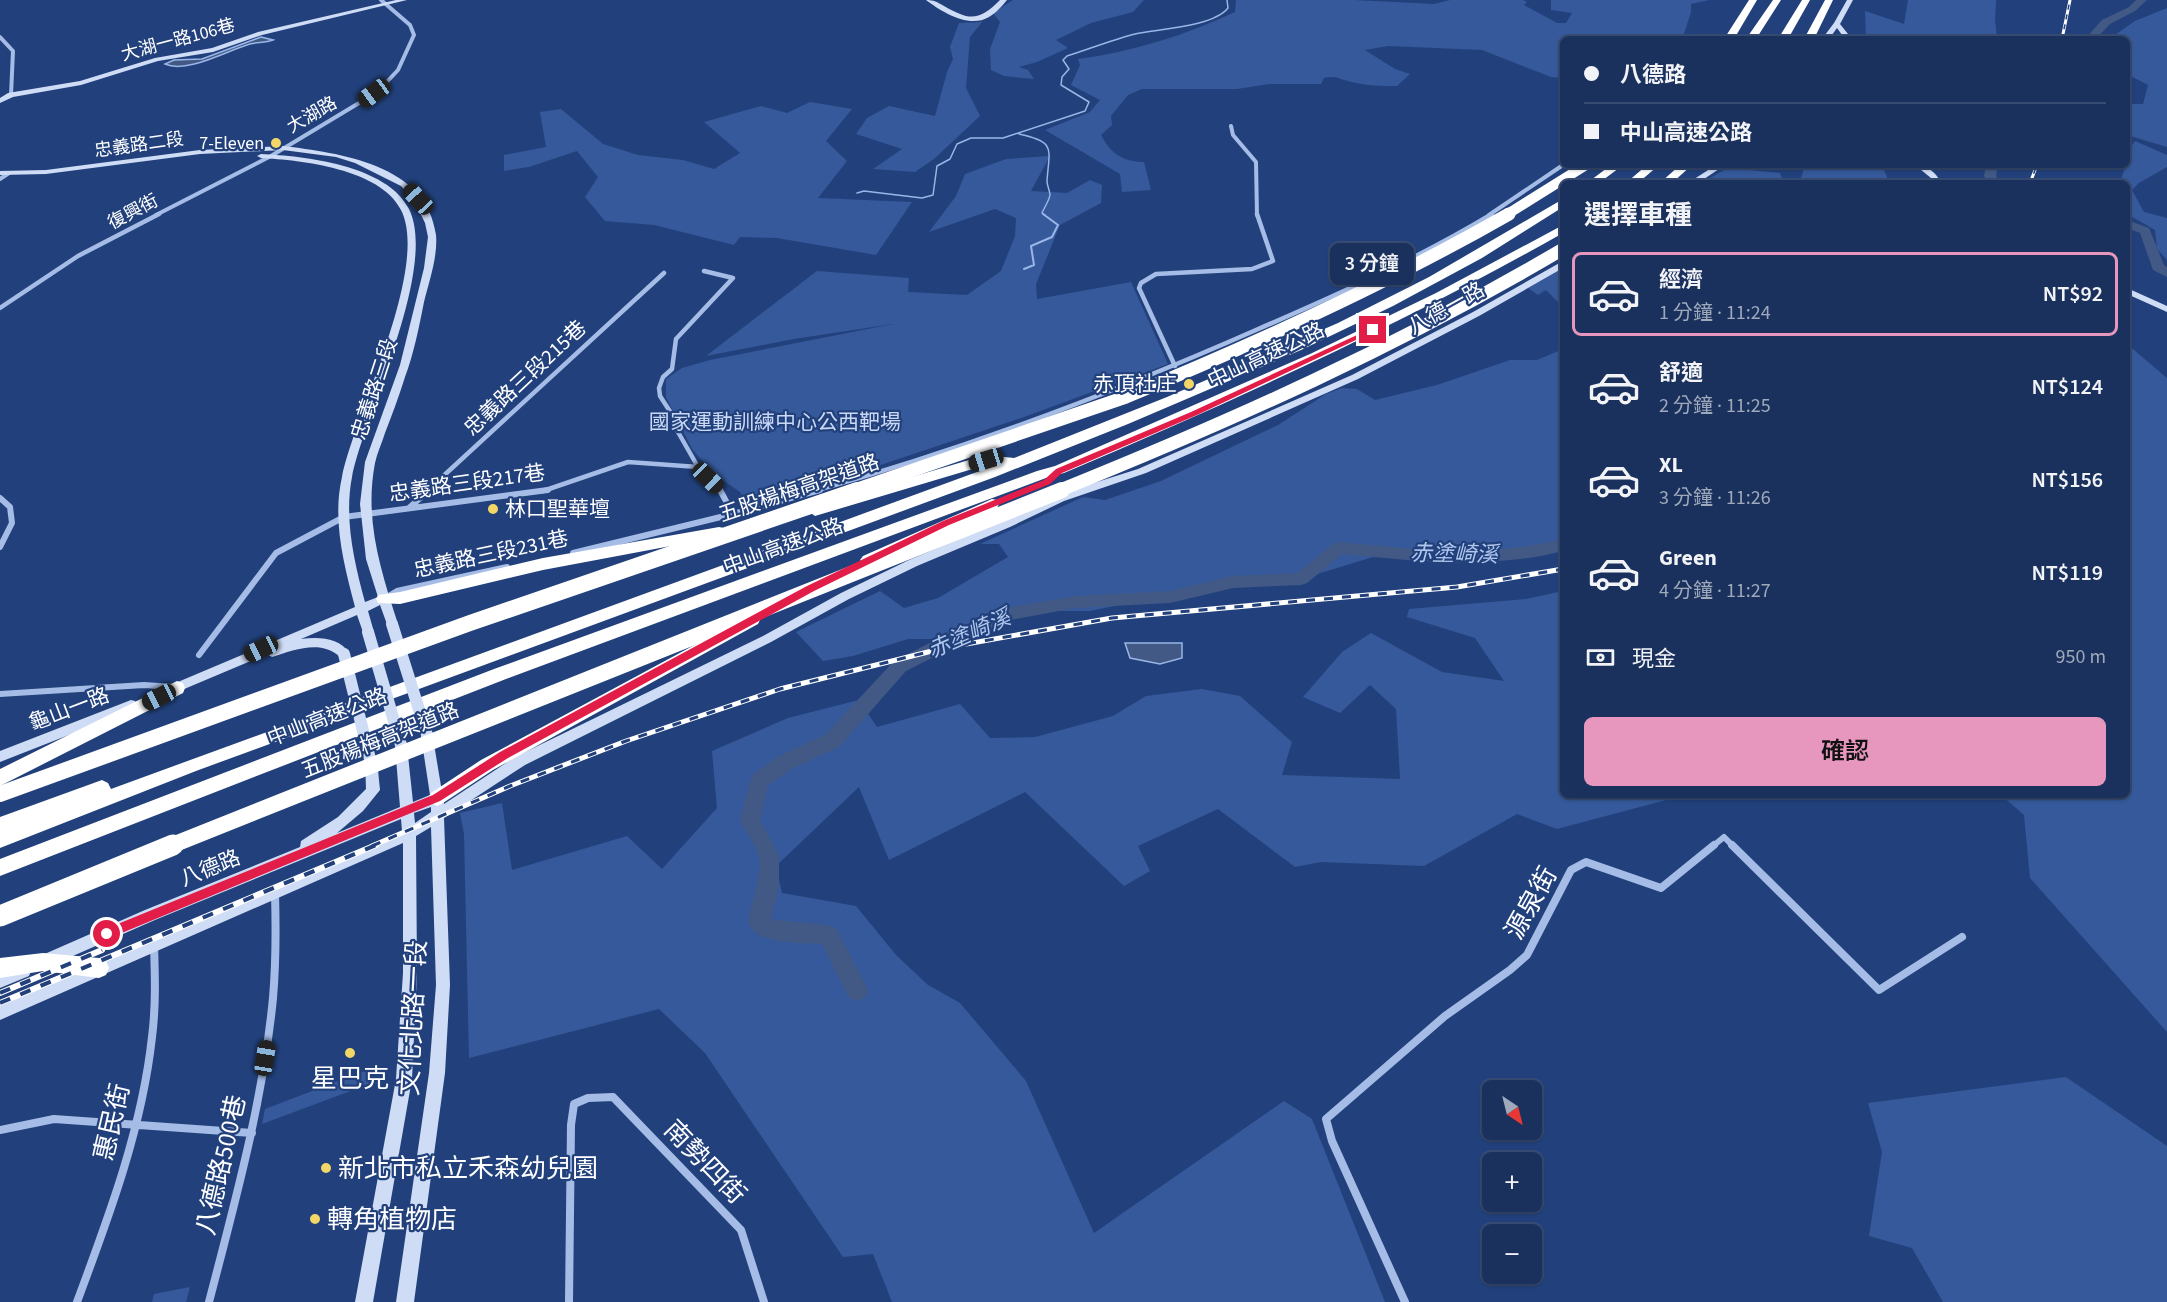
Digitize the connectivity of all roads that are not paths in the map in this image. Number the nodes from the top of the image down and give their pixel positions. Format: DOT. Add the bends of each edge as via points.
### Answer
graph roads {
  1 [pos="404,0"];
  2 [pos="929,0"];
  3 [pos="1004,0"];
  4 [pos="1753,0"];
  5 [pos="1777,0"];
  6 [pos="1806,0"];
  7 [pos="1829,0"];
  8 [pos="1850,0"];
  9 [pos="385,2"];
  10 [pos="1837,24"];
  11 [pos="1731,36"];
  12 [pos="1754,36"];
  13 [pos="1785,36"];
  14 [pos="1811,36"];
  15 [pos="1827,36"];
  16 [pos="1847,36"];
  17 [pos="0,37"];
  18 [pos="11,96"];
  19 [pos="0,101"];
  20 [pos="1231,126"];
  21 [pos="283,148"];
  22 [pos="271,156"];
  23 [pos="1560,167"];
  24 [pos="1581,168"];
  25 [pos="1614,168"];
  26 [pos="1650,168"];
  27 [pos="1683,168"];
  28 [pos="1716,168"];
  29 [pos="1923,168"];
  30 [pos="4,173"];
  31 [pos="0,180"];
  32 [pos="1562,180"];
  33 [pos="1596,180"];
  34 [pos="1635,180"];
  35 [pos="1669,180"];
  36 [pos="1697,180"];
  37 [pos="1936,180"];
  38 [pos="1560,181"];
  39 [pos="1560,204"];
  40 [pos="1560,230"];
  41 [pos="1560,251"];
  42 [pos="1560,266"];
  43 [pos="704,271"];
  44 [pos="664,273"];
  45 [pos="425,282"];
  46 [pos="406,285"];
  47 [pos="2130,292"];
  48 [pos="0,308"];
  49 [pos="2167,309"];
  50 [pos="1175,366"];
  51 [pos="1014,462"];
  52 [pos="698,467"];
  53 [pos="1059,471"];
  54 [pos="0,498"];
  55 [pos="408,508"];
  56 [pos="367,514"];
  57 [pos="733,514"];
  58 [pos="344,517"];
  59 [pos="0,547"];
  60 [pos="384,599"];
  61 [pos="361,608"];
  62 [pos="199,655"];
  63 [pos="206,675"];
  64 [pos="177,688"];
  65 [pos="0,694"];
  66 [pos="427,735"];
  67 [pos="251,743"];
  68 [pos="401,745"];
  69 [pos="0,757"];
  70 [pos="0,778"];
  71 [pos="0,794"];
  72 [pos="436,798"];
  73 [pos="408,810"];
  74 [pos="437,816"];
  75 [pos="0,825"];
  76 [pos="409,834"];
  77 [pos="0,840"];
  78 [pos="277,863"];
  79 [pos="0,869"];
  80 [pos="275,892"];
  81 [pos="0,916"];
  82 [pos="1962,937"];
  83 [pos="154,945"];
  84 [pos="43,962"];
  85 [pos="0,968"];
  86 [pos="99,968"];
  87 [pos="0,981"];
  88 [pos="0,1013"];
  89 [pos="137,1126"];
  90 [pos="0,1130"];
  91 [pos="252,1133"];
  92 [pos="77,1302"];
  93 [pos="209,1302"];
  94 [pos="364,1302"];
  95 [pos="405,1302"];
  96 [pos="569,1302"];
  97 [pos="764,1302"];
  98 [pos="1405,1302"];
  1 -- 9 [label="street, 大湖一路106巷"];
  2 -- 3 [label="street" via="968,19 986,16"];
  4 -- 11 [label="highway"];
  5 -- 12 [label="highway"];
  6 -- 13 [label="highway"];
  7 -- 14 [label="highway"];
  8 -- 10 [label="street"];
  9 -- 18 [label="street, 大湖一路106巷" via="260,33 213,50 157,59 81,83"];
  9 -- 21 [label="street, 大湖路" via="410,25 414,34 398,70 364,100"];
  10 -- 15 [label="street"];
  10 -- 16 [label="street"];
  17 -- 18 [label="street" via="13,51"];
  18 -- 19 [label="street, 大湖一路106巷"];
  20 -- 50 [label="street" via="1233,135 1256,162 1256,211 1273,261 1252,269 1156,274 1141,283 1139,288"];
  21 -- 22 [label="street, 復興街"];
  21 -- 30 [label="street, 忠義路二段" via="200,152 109,166"];
  21 -- 45 [label="street, 忠義路三段" via="358,161 404,184 418,199 432,237"];
  22 -- 31 [label="street, 忠義路二段" via="182,160 72,178"];
  22 -- 46 [label="street, 忠義路三段" via="329,164 373,181 396,199 405,209 412,232"];
  22 -- 48 [label="street, 復興街" via="78,256"];
  23 -- 50 [label="street, 忠義路三段231巷" via="1515,200 1368,281"];
  24 -- 32 [label="highway, 五股楊梅高架道路, bridge"];
  25 -- 33 [label="highway"];
  26 -- 34 [label="highway"];
  27 -- 35 [label="highway"];
  28 -- 36 [label="street"];
  29 -- 37 [label="street"];
  30 -- 31 [label="street"];
  38 -- 71 [label="highway, 五股楊梅高架道路, bridge" via="1410,270 1230,354 1126,397 459,626"];
  39 -- 51 [label="highway, 中山高速公路" via="1393,301 1324,334 1212,384"];
  40 -- 53 [label="highway, 中山高速公路" via="1392,321 1194,414"];
  41 -- 81 [label="highway, 五股楊梅高架道路, bridge" via="1374,354 1176,444"];
  42 -- 74 [label="street, 八德一路" via="1404,353 1259,420 1142,471 1072,494 903,568 530,756"];
  43 -- 52 [label="street" via="733,278 676,339 672,369 659,388"];
  44 -- 55 [label="street, 忠義路三段215巷"];
  45 -- 46 [label="street"];
  45 -- 56 [label="street, 忠義路三段" via="405,365 370,462"];
  46 -- 58 [label="street, 忠義路三段" via="347,477"];
  47 -- 49 [label="street"];
  50 -- 57 [label="street, 忠義路三段231巷" via="946,451"];
  51 -- 60 [label="highway" via="986,460 839,505"];
  51 -- 67 [label="highway, 中山高速公路" via="924,499"];
  52 -- 55 [label="street, 忠義路三段217巷" via="628,462 545,490"];
  52 -- 57 [label="street" via="720,490"];
  53 -- 72 [label="highway" via="1047,482 946,523 811,588 496,759"];
  53 -- 79 [label="highway, 中山高速公路" via="511,670"];
  54 -- 59 [label="street" via="10,507 12,523"];
  55 -- 56 [label="street, 忠義路三段217巷"];
  56 -- 58 [label="street, 忠義路三段217巷"];
  56 -- 60 [label="street, 忠義路三段" via="372,559"];
  57 -- 60 [label="street, 忠義路三段231巷" via="397,591"];
  58 -- 61 [label="street, 忠義路三段"];
  58 -- 62 [label="street" via="276,553"];
  60 -- 61 [label="street, 龜山一路"];
  60 -- 66 [label="street, 忠義路三段, bridge"];
  61 -- 63 [label="street, 龜山一路"];
  61 -- 68 [label="street, 忠義路三段, bridge"];
  63 -- 64 [label="street, 龜山一路"];
  63 -- 78 [label="street, bridge" via="284,648 316,642 331,644 344,654 370,759 373,790 346,821"];
  64 -- 65 [label="street" via="144,685"];
  64 -- 69 [label="street, 龜山一路"];
  64 -- 70 [label="highway"];
  66 -- 72 [label="street, 文化北路一段"];
  67 -- 75 [label="highway" via="208,750"];
  67 -- 77 [label="highway, 中山高速公路"];
  68 -- 73 [label="street, 文化北路一段"];
  72 -- 73 [label="street, 八德路"];
  72 -- 74 [label="street, 文化北路一段"];
  73 -- 76 [label="street, 文化北路一段"];
  73 -- 78 [label="street, 八德路"];
  74 -- 76 [label="street, 八德一路"];
  74 -- 95 [label="street, 文化北路一段" via="443,985 437,1073"];
  76 -- 80 [label="street"];
  76 -- 94 [label="street, 文化北路一段" via="410,973 404,1079"];
  78 -- 84 [label="street, 八德路"];
  80 -- 83 [label="street"];
  80 -- 91 [label="street, 八德路500巷" via="276,949 270,1020"];
  82 -- 98 [label="street, 源泉街" via="1879,990 1724,837 1661,888 1586,862 1572,870 1527,955 1445,1016 1326,1119 1332,1141"];
  83 -- 86 [label="street"];
  83 -- 89 [label="street, 惠民街" via="154,1012"];
  84 -- 85 [label="highway"];
  84 -- 86 [label="highway"];
  84 -- 87 [label="street, 八德路"];
  86 -- 88 [label="street"];
  89 -- 90 [label="street" via="54,1119"];
  89 -- 91 [label="street"];
  89 -- 92 [label="street, 惠民街"];
  91 -- 93 [label="street, 八德路500巷"];
  96 -- 97 [label="street, 南勢四街" via="574,1104 588,1098 612,1097 741,1230"];
}
